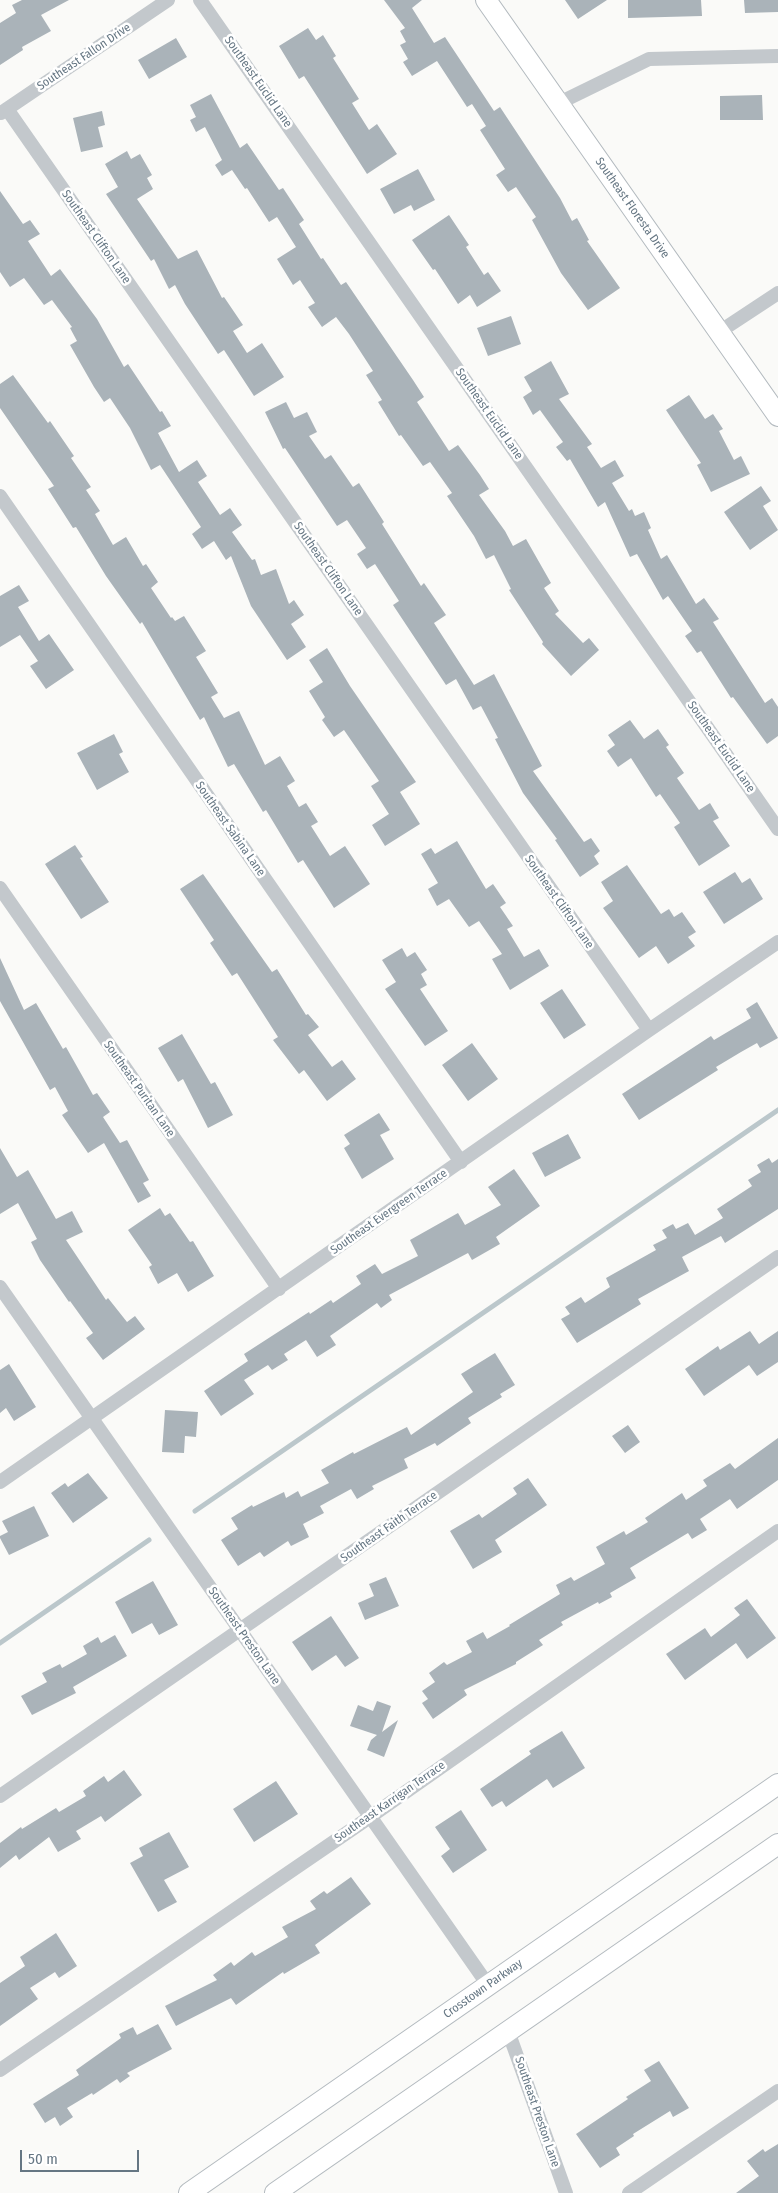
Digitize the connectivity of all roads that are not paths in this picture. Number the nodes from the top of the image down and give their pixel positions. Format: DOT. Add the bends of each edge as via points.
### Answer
graph roads {
  1 [pos="168,0"];
  2 [pos="200,0"];
  3 [pos="486,0"];
  4 [pos="778,56"];
  5 [pos="559,103"];
  6 [pos="3,111"];
  7 [pos="778,293"];
  8 [pos="719,332"];
  9 [pos="778,416"];
  10 [pos="0,496"];
  11 [pos="778,829"];
  12 [pos="0,888"];
  13 [pos="778,942"];
  14 [pos="648,1030"];
  15 [pos="460,1162"];
  16 [pos="778,1257"];
  17 [pos="0,1287"];
  18 [pos="279,1289"];
  19 [pos="91,1419"];
  20 [pos="0,1482"];
  21 [pos="778,1531"];
  22 [pos="240,1630"];
  23 [pos="778,1784"];
  24 [pos="0,1796"];
  25 [pos="370,1817"];
  26 [pos="778,1844"];
  27 [pos="488,1985"];
  28 [pos="508,2031"];
  29 [pos="0,2070"];
  30 [pos="778,2091"];
  31 [pos="189,2193"];
  32 [pos="275,2193"];
  33 [pos="566,2193"];
  34 [pos="629,2193"];
  1 -- 6 [label="street, Southeast Fallon Drive"];
  2 -- 11 [label="street, Southeast Euclid Lane"];
  3 -- 5 [label="main road, Southeast Floresta Drive"];
  4 -- 5 [label="street" via="650,59"];
  5 -- 8 [label="main road, Southeast Floresta Drive"];
  6 -- 14 [label="street, Southeast Clifton Lane"];
  7 -- 8 [label="street"];
  8 -- 9 [label="main road, Southeast Floresta Drive"];
  10 -- 15 [label="street, Southeast Sabina Lane"];
  12 -- 18 [label="street, Southeast Puritan Lane"];
  13 -- 14 [label="street, Southeast Evergreen Terrace"];
  14 -- 15 [label="street, Southeast Evergreen Terrace"];
  15 -- 18 [label="street, Southeast Evergreen Terrace"];
  16 -- 22 [label="street, Southeast Faith Terrace"];
  17 -- 19 [label="street, Southeast Preston Lane"];
  18 -- 19 [label="street, Southeast Evergreen Terrace"];
  19 -- 20 [label="street, Southeast Evergreen Terrace"];
  19 -- 22 [label="street, Southeast Preston Lane"];
  21 -- 25 [label="street, Southeast Karrigan Terrace"];
  22 -- 24 [label="street, Southeast Faith Terrace"];
  22 -- 25 [label="street, Southeast Preston Lane"];
  23 -- 27 [label="main road, Crosstown Parkway"];
  25 -- 27 [label="street, Southeast Preston Lane"];
  25 -- 29 [label="street, Southeast Karrigan Terrace"];
  26 -- 28 [label="main road"];
  27 -- 31 [label="main road, Crosstown Parkway"];
  28 -- 32 [label="main road"];
  28 -- 33 [label="street, Southeast Preston Lane"];
  30 -- 34 [label="street"];
}
